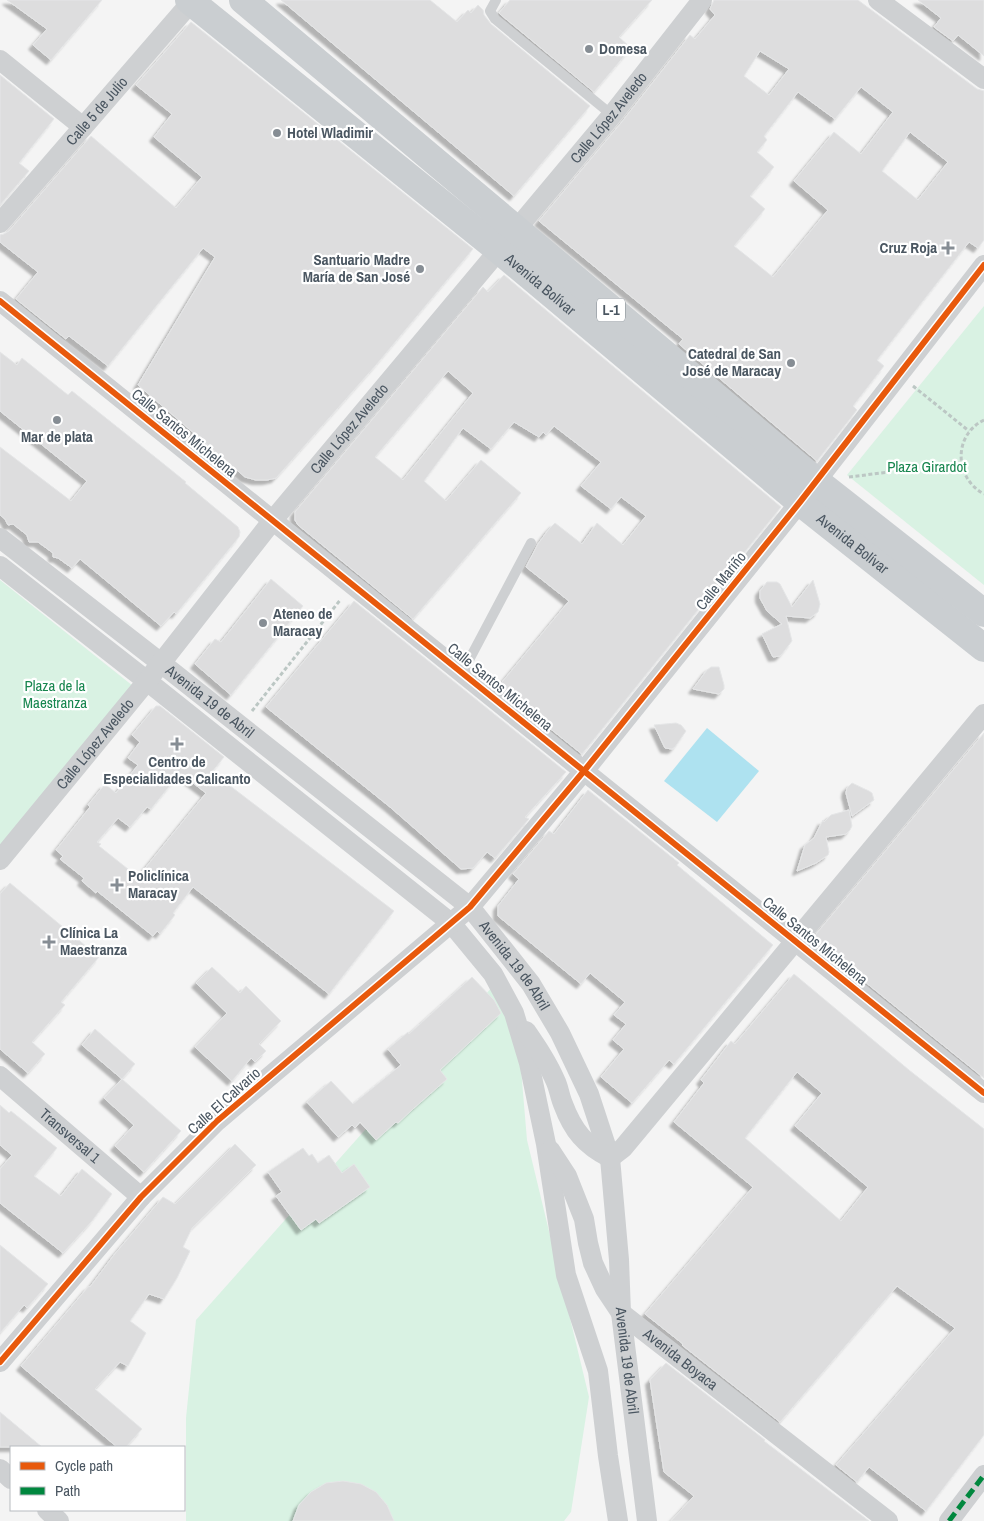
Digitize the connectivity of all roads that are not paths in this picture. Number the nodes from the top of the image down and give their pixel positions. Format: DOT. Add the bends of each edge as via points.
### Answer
graph roads {
  1 [pos="191,0"];
  2 [pos="243,0"];
  3 [pos="496,0"];
  4 [pos="702,0"];
  5 [pos="878,0"];
  6 [pos="0,60"];
  7 [pos="984,78"];
  8 [pos="612,115"];
  9 [pos="83,127"];
  10 [pos="0,223"];
  11 [pos="508,240"];
  12 [pos="984,265"];
  13 [pos="0,301"];
  14 [pos="816,481"];
  15 [pos="800,502"];
  16 [pos="272,520"];
  17 [pos="0,538"];
  18 [pos="531,542"];
  19 [pos="0,566"];
  20 [pos="984,613"];
  21 [pos="984,648"];
  22 [pos="161,663"];
  23 [pos="461,672"];
  24 [pos="147,681"];
  25 [pos="984,714"];
  26 [pos="584,771"];
  27 [pos="0,860"];
  28 [pos="470,907"];
  29 [pos="451,923"];
  30 [pos="795,941"];
  31 [pos="514,1013"];
  32 [pos="0,1076"];
  33 [pos="984,1094"];
  34 [pos="546,1144"];
  35 [pos="610,1158"];
  36 [pos="140,1197"];
  37 [pos="621,1313"];
  38 [pos="0,1362"];
  39 [pos="0,1469"];
  40 [pos="984,1475"];
  41 [pos="10,1477"];
  42 [pos="48,1511"];
  43 [pos="60,1521"];
  44 [pos="618,1521"];
  45 [pos="647,1521"];
  46 [pos="888,1521"];
  47 [pos="949,1521"];
  1 -- 9 [label="street, Calle 5 de Julio"];
  1 -- 11 [label="main road, Avenida Bolívar / L-1"];
  2 -- 11 [label="main road, Avenida Bolívar / L-1"];
  3 -- 8 [label="lane" via="490,11 495,19"];
  4 -- 8 [label="street, Calle López Aveledo"];
  5 -- 7 [label="street"];
  6 -- 9 [label="street"];
  8 -- 11 [label="street, Calle López Aveledo"];
  9 -- 10 [label="street, Calle 5 de Julio"];
  11 -- 14 [label="main road, Avenida Bolívar / L-1"];
  11 -- 15 [label="main road, Avenida Bolívar / L-1"];
  11 -- 16 [label="street, Calle López Aveledo"];
  12 -- 14 [label="street, Calle Mariño"];
  13 -- 16 [label="street, Calle Santos Michelena"];
  14 -- 15 [label="street, Calle Mariño"];
  14 -- 20 [label="main road, Avenida Bolívar / L-1"];
  15 -- 21 [label="main road, Avenida Bolívar / L-1"];
  15 -- 26 [label="street, Calle Mariño"];
  16 -- 22 [label="street, Calle López Aveledo"];
  16 -- 23 [label="street, Calle Santos Michelena"];
  17 -- 22 [label="street, Avenida 19 de Abril"];
  18 -- 23 [label="lane"];
  19 -- 24 [label="street, Avenida 19 de Abril"];
  22 -- 24 [label="street, Calle López Aveledo"];
  22 -- 28 [label="street, Avenida 19 de Abril"];
  23 -- 26 [label="street, Calle Santos Michelena"];
  24 -- 27 [label="street, Calle López Aveledo"];
  24 -- 29 [label="street, Avenida 19 de Abril"];
  25 -- 30 [label="street"];
  26 -- 28 [label="street, Calle Mariño"];
  26 -- 30 [label="street, Calle Santos Michelena"];
  28 -- 29 [label="street, Calle El Calvario"];
  28 -- 35 [label="street, Avenida 19 de Abril" via="531,984 560,1033 589,1094"];
  29 -- 31 [label="street, Avenida 19 de Abril" via="494,974"];
  29 -- 36 [label="street, Calle El Calvario" via="217,1121"];
  30 -- 33 [label="street, Calle Santos Michelena"];
  30 -- 35 [label="street" via="623,1148"];
  31 -- 34 [label="street, Avenida 19 de Abril" via="529,1063"];
  31 -- 35 [label="street" via="543,1056 569,1118 582,1140"];
  32 -- 36 [label="street, Transversal 1"];
  34 -- 37 [label="street, Avenida Boyaca" via="567,1176 584,1219 593,1263"];
  34 -- 44 [label="street, Avenida 19 de Abril" via="566,1275 598,1371"];
  35 -- 37 [label="street, Avenida 19 de Abril"];
  36 -- 38 [label="street, Calle El Calvario"];
  37 -- 45 [label="street, Avenida 19 de Abril"];
  37 -- 46 [label="street, Avenida Boyaca"];
  39 -- 41 [label="street"];
  40 -- 47 [label="street"];
  42 -- 43 [label="street"];
}
